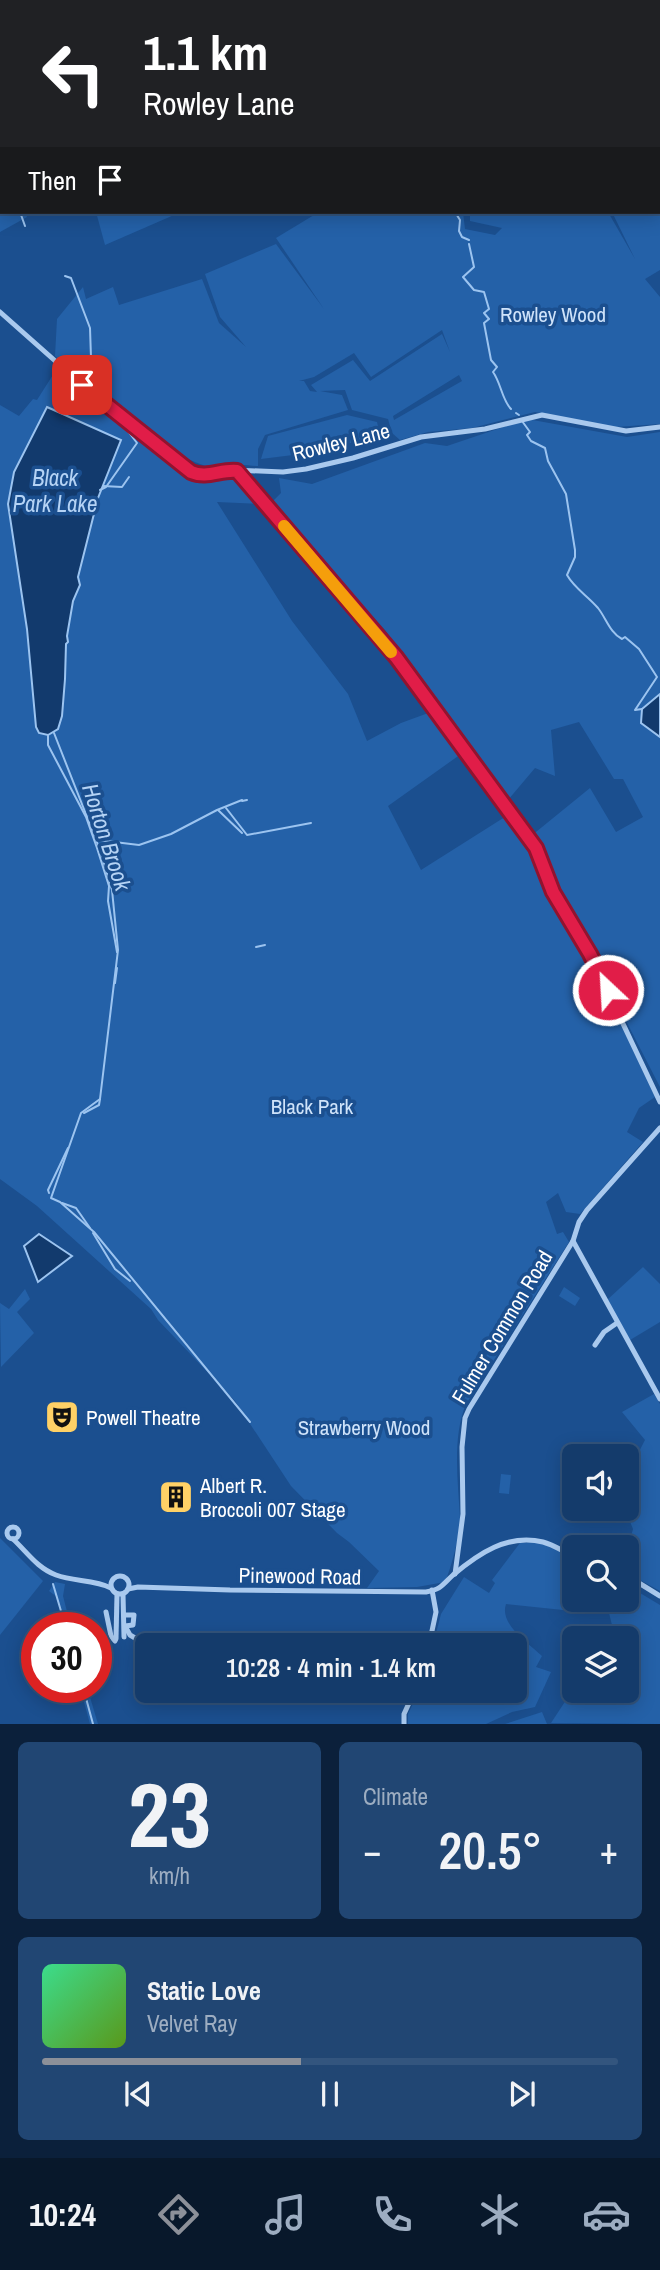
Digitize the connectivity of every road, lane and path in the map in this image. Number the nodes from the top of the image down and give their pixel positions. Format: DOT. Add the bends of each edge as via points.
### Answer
graph roads {
  1 [pos="0,312"];
  2 [pos="660,428"];
  3 [pos="237,471"];
  4 [pos="660,1102"];
  5 [pos="660,1128"];
  6 [pos="573,1241"];
  7 [pos="617,1323"];
  8 [pos="595,1345"];
  9 [pos="660,1398"];
  10 [pos="56,1405"];
  11 [pos="69,1418"];
  12 [pos="0,1529"];
  13 [pos="19,1533"];
  14 [pos="9,1535"];
  15 [pos="562,1550"];
  16 [pos="25,1554"];
  17 [pos="455,1574"];
  18 [pos="113,1579"];
  19 [pos="127,1580"];
  20 [pos="100,1583"];
  21 [pos="639,1584"];
  22 [pos="138,1587"];
  23 [pos="111,1588"];
  24 [pos="432,1590"];
  25 [pos="123,1592"];
  26 [pos="660,1596"];
  27 [pos="123,1612"];
  28 [pos="432,1633"];
  29 [pos="112,1637"];
  30 [pos="124,1637"];
  31 [pos="135,1638"];
  32 [pos="201,1643"];
  33 [pos="409,1703"];
  34 [pos="404,1724"];
  1 -- 3 [label="street, Rowley Lane" via="97,398 191,472 204,476"];
  2 -- 3 [label="street, Rowley Lane" via="626,431 542,415 485,429 421,437 306,469"];
  3 -- 4 [label="street" via="396,657 536,848 553,892 590,954"];
  5 -- 6 [label="street, Fulmer Common Road" via="587,1210"];
  6 -- 7 [label="street"];
  6 -- 17 [label="street, Fulmer Common Road" via="468,1409"];
  7 -- 8 [label="street"];
  7 -- 9 [label="street"];
  10 -- 11 [label="street"];
  12 -- 14 [label="street"];
  13 -- 14 [label="street" via="17,1538"];
  13 -- 14 [label="street" via="15,1527"];
  13 -- 16 [label="street"];
  14 -- 16 [label="street"];
  15 -- 17 [label="street" via="526,1539 507,1542 486,1550"];
  16 -- 20 [label="street" via="54,1574"];
  17 -- 24 [label="street" via="444,1586"];
  18 -- 19 [label="street"];
  18 -- 20 [label="street"];
  18 -- 23 [label="street"];
  19 -- 22 [label="street"];
  19 -- 25 [label="street"];
  20 -- 23 [label="street"];
  21 -- 26 [label="street"];
  22 -- 24 [label="street, Pinewood Road"];
  22 -- 25 [label="street, Pinewood Road"];
  23 -- 25 [label="street"];
  24 -- 28 [label="street" via="436,1612"];
  25 -- 27 [label="street"];
  25 -- 29 [label="street" via="116,1640"];
  27 -- 30 [label="street"];
  27 -- 31 [label="street" via="125,1626"];
  32 -- 32 [label="street" via="231,1635 257,1634 229,1641"];
  33 -- 34 [label="street"];
}
